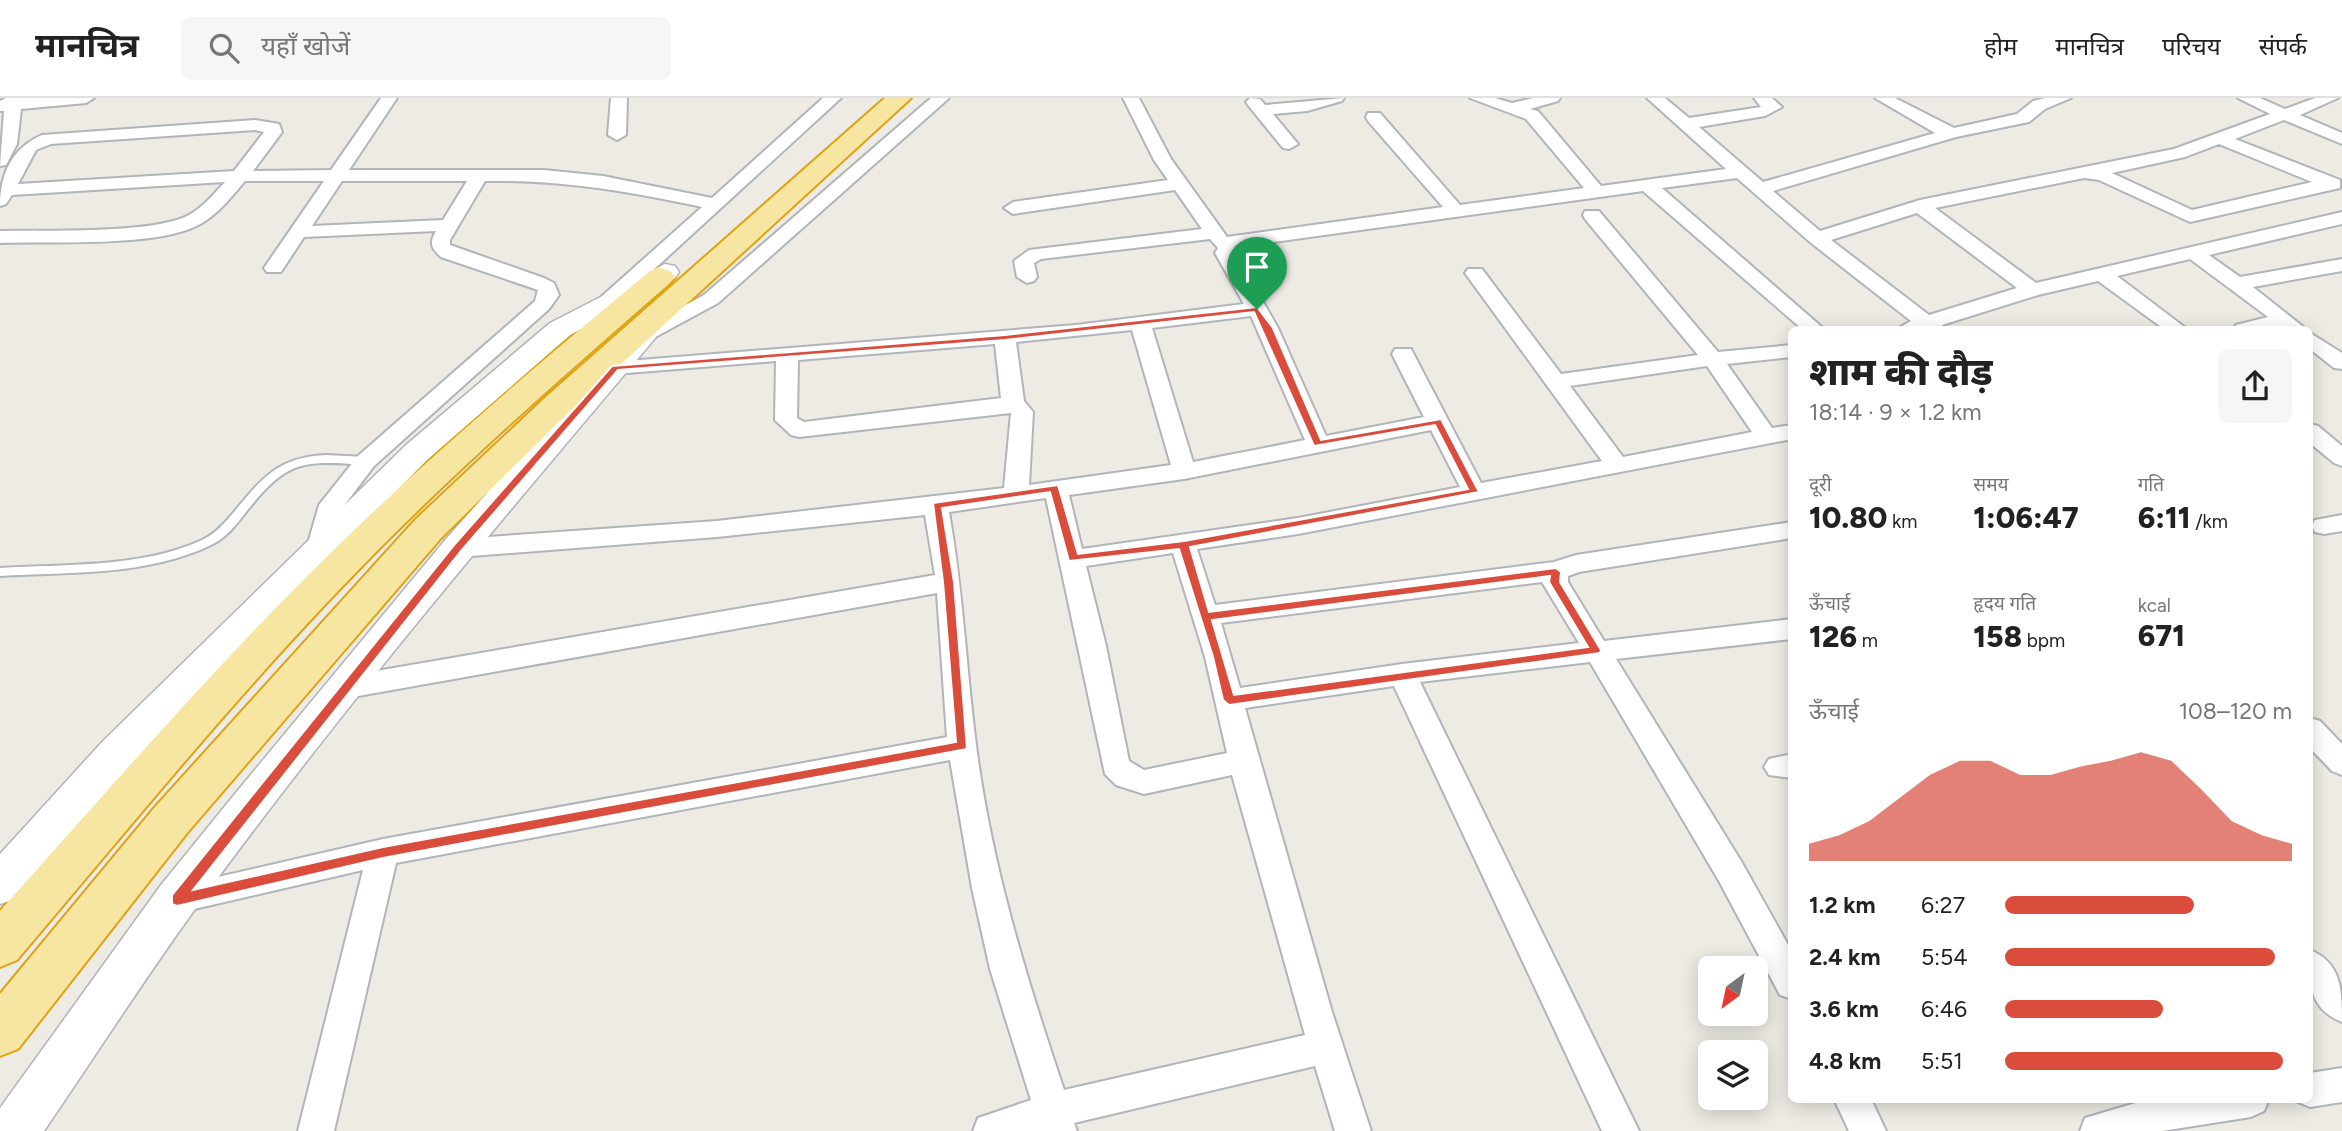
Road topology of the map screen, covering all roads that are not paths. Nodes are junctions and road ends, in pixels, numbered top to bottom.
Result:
1 (86, 98) edge
2 (389, 98) edge
3 (619, 98) edge
4 (833, 98) edge
5 (865, 98) edge
6 (899, 98) edge
7 (941, 98) edge
8 (1131, 98) edge
9 (1336, 98) edge
10 (1478, 98) edge
11 (1552, 98) edge
12 (1655, 98) edge
13 (1762, 98) edge
14 (1883, 98) edge
15 (2063, 98) edge
16 (2246, 98) edge
17 (2330, 98) edge
18 (15, 103) edge
19 (1256, 104) edge
20 (1514, 108) junction
21 (2283, 114) junction
22 (1374, 117) dead end
23 (1685, 124) junction
24 (1953, 133) junction
25 (617, 135) dead end
26 (2218, 138) junction
27 (2342, 139) edge
28 (1289, 144) dead end
29 (0, 161) edge
30 (1741, 172) junction
31 (2091, 172) junction
32 (334, 175) junction
33 (479, 175) junction
34 (239, 176) junction
35 (1180, 184) junction
36 (1646, 184) junction
37 (2336, 185) edge
38 (1760, 188) junction
39 (1597, 192) junction
40 (3, 195) edge
41 (715, 204) junction
42 (1920, 206) junction
43 (1013, 208) dead end
44 (1455, 210) junction
45 (1592, 215) dead end
46 (2342, 218) edge
47 (449, 225) junction
48 (297, 232) junction
49 (0, 237) edge
50 (1817, 238) junction
51 (1220, 240) junction
52 (2192, 251) junction
53 (2342, 265) edge
54 (274, 268) dead end
55 (1475, 273) dead end
56 (2100, 273) junction
57 (1027, 277) dead end
58 (2235, 284) junction
59 (667, 288) junction
60 (2032, 290) junction
61 (607, 302) junction
62 (1257, 309) junction
63 (1140, 324) junction
64 (2290, 324) edge
65 (1811, 326) edge
66 (1930, 326) edge
67 (1934, 326) edge
68 (2173, 326) edge
69 (2271, 326) edge
70 (1005, 337) junction
71 (639, 338) junction
72 (2313, 341) edge
73 (1788, 351) edge
74 (787, 354) junction
75 (1403, 354) dead end
76 (1713, 359) junction
77 (2342, 363) edge
78 (615, 368) junction
79 (1557, 381) junction
80 (1013, 404) junction
81 (1438, 421) junction
82 (1788, 433) edge
83 (2313, 434) edge
84 (1766, 436) junction
85 (1318, 444) junction
86 (2342, 458) edge
87 (366, 461) junction
88 (1617, 465) junction
89 (1184, 471) junction
90 (1055, 488) junction
91 (1474, 492) junction
92 (1016, 494) junction
93 (936, 506) junction
94 (1788, 531) edge
95 (1184, 545) junction
96 (318, 547) junction
97 (458, 548) junction
98 (1073, 559) junction
99 (0, 572) edge
100 (1556, 572) junction
101 (948, 582) junction
102 (1205, 617) junction
103 (1788, 629) edge
104 (1596, 650) junction
105 (1402, 674) junction
106 (347, 687) junction
107 (1229, 700) junction
108 (2313, 732) edge
109 (962, 746) junction
110 (1243, 761) junction
111 (2342, 763) edge
112 (383, 852) junction
113 (0, 885) edge
114 (177, 900) junction
115 (0, 945) edge
116 (2313, 969) edge
117 (1788, 977) edge
118 (2342, 1006) edge
119 (0, 1032) edge
120 (1326, 1047) junction
121 (2342, 1085) edge
122 (2313, 1090) edge
123 (1854, 1103) edge
124 (2231, 1103) edge
125 (2187, 1112) edge
126 (1056, 1121) edge
127 (14, 1131) edge
128 (316, 1131) edge
129 (991, 1131) edge
130 (1353, 1131) edge
131 (1621, 1131) edge
132 (1868, 1131) edge
133 (2098, 1131) edge

1 - 18 street
2 - 32 street
3 - 25 street
4 - 41 street
5 - 59 highway
6 - 59 highway
7 - 71 street
8 - 35 street
9 - 19 street
10 - 20 street
11 - 20 street
12 - 23 street
13 - 23 street
14 - 24 street
15 - 24 street
16 - 21 street
17 - 21 street
18 - 29 street
19 - 28 street
20 - 39 street
21 - 26 street
21 - 27 street
22 - 44 street
23 - 30 street
24 - 38 street
26 - 31 street
26 - 37 street
30 - 36 street
30 - 38 street
31 - 37 street
31 - 42 street
32 - 33 street
32 - 34 street
32 - 48 street
33 - 41 street
33 - 47 street
34 - 40 street
34 - 40 street
34 - 49 street
35 - 43 street
35 - 51 street
36 - 39 street
36 - 65 street
38 - 50 street
39 - 44 street
41 - 61 street
42 - 50 street
42 - 60 street
44 - 51 street
45 - 76 street
46 - 52 street
47 - 48 street
47 - 87 street
48 - 54 street
50 - 66 street
51 - 57 street
51 - 62 street
52 - 56 street
52 - 58 street
53 - 58 street
55 - 79 street
56 - 60 street
56 - 68 street
58 - 64 street
59 - 61 main road
59 - 71 main road
59 - 115 highway
59 - 119 highway
60 - 67 street
61 - 96 main road
62 - 63 street
62 - 85 street
63 - 70 street
63 - 89 street
64 - 69 street
70 - 74 street
70 - 80 street
71 - 78 main road
72 - 77 street
73 - 76 street
74 - 78 street
74 - 80 street
75 - 81 street
76 - 79 street
76 - 84 street
78 - 97 main road
79 - 88 street
80 - 92 street
81 - 85 street
81 - 91 street
82 - 84 street
83 - 86 street
84 - 88 street
85 - 89 street
87 - 96 street
87 - 99 lane
88 - 91 street
89 - 90 street
90 - 92 street
90 - 98 street
91 - 95 street
92 - 93 street
93 - 97 street
93 - 101 street
94 - 100 street
95 - 98 street
95 - 102 street
96 - 113 main road
97 - 106 main road
98 - 110 street
100 - 102 street
100 - 104 street
101 - 106 street
101 - 109 street
102 - 107 street
103 - 104 street
104 - 105 street
104 - 117 street
105 - 107 street
105 - 131 street
106 - 114 main road
107 - 110 street
108 - 111 street
109 - 112 street
109 - 126 street
110 - 120 street
112 - 114 street
112 - 128 street
114 - 127 main road
116 - 118 street
120 - 126 street
120 - 130 street
121 - 122 street
123 - 132 street
124 - 125 street
125 - 133 street
126 - 129 street

